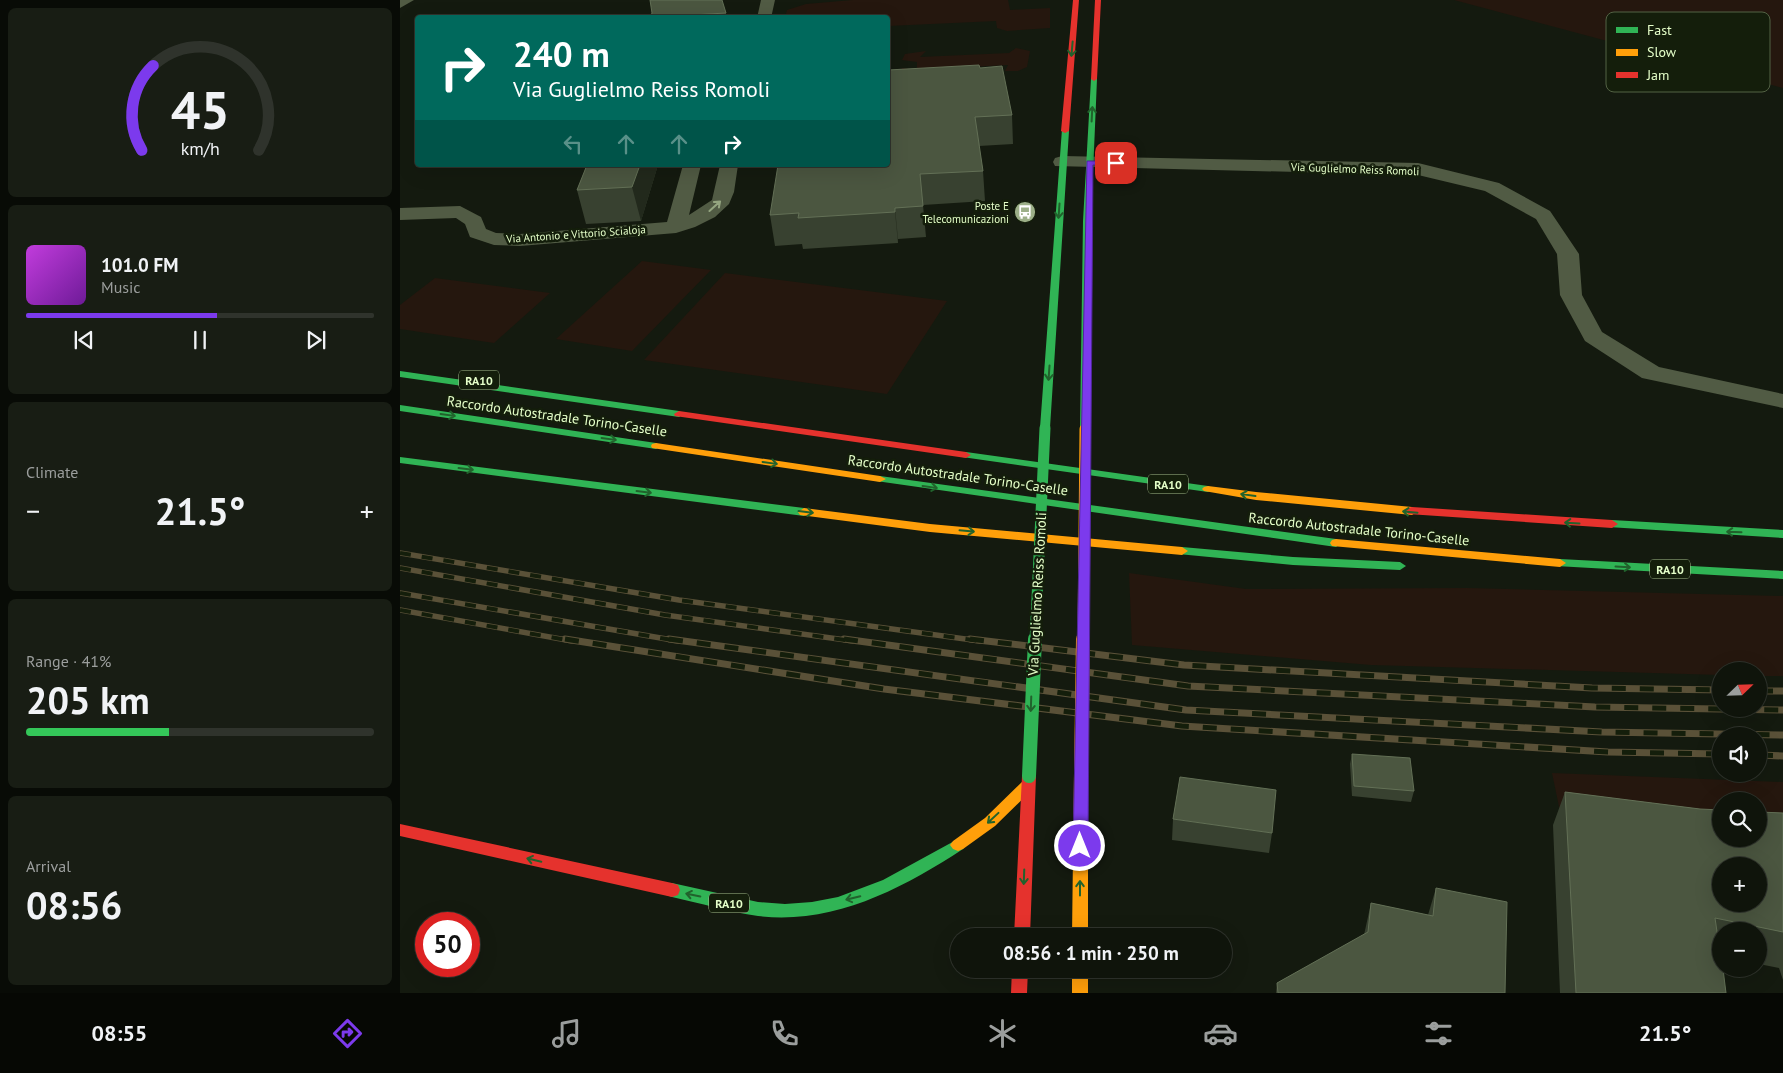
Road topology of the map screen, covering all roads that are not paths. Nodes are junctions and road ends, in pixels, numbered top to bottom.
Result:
1 (406, 0) edge
2 (784, 0) edge
3 (1076, 0) edge
4 (1098, 0) edge
5 (768, 1) edge
6 (400, 4) edge
7 (765, 15) edge
8 (1062, 162) junction
9 (1090, 163) junction
10 (691, 167) edge
11 (729, 167) edge
12 (400, 214) edge
13 (676, 227) junction
14 (400, 364) edge
15 (400, 374) edge
16 (558, 396) junction
17 (1783, 402) edge
18 (400, 408) edge
19 (400, 460) edge
20 (1783, 534) edge
21 (1557, 564) junction
22 (1408, 567) dead end
23 (1465, 567) dead end
24 (1783, 575) edge
25 (1029, 780) junction
26 (400, 830) edge
27 (1022, 928) edge
28 (1080, 928) edge
29 (1020, 978) edge
30 (1080, 978) edge
31 (1019, 993) edge
32 (1080, 993) edge

1 - 6 street
2 - 5 street
3 -> 8 main road, Via Guglielmo Reiss Romoli
9 -> 4 main road
5 - 7 street
8 - 9 street, Via Guglielmo Reiss Romoli
8 -> 25 main road, Via Guglielmo Reiss Romoli, bridge
9 - 17 street, Via Guglielmo Reiss Romoli
28 -> 9 main road, bridge
10 - 13 street
13 -> 11 street, Via Antonio e Vittorio Scialoja
12 - 13 street, Via Antonio e Vittorio Scialoja
14 - 16 main road, RA10
15 - 16 main road, Raccordo Autostradale Torino-Caselle / RA10
20 -> 16 main road, Raccordo Autostradale Torino-Caselle / RA10
18 -> 21 main road, Raccordo Autostradale Torino-Caselle / RA10
19 -> 22 main road
21 - 23 main road, RA10
21 -> 24 main road, Raccordo Autostradale Torino-Caselle / RA10
25 -> 26 main road, RA10
25 -> 27 main road, Via Guglielmo Reiss Romoli
29 - 31 main road
30 - 32 main road

